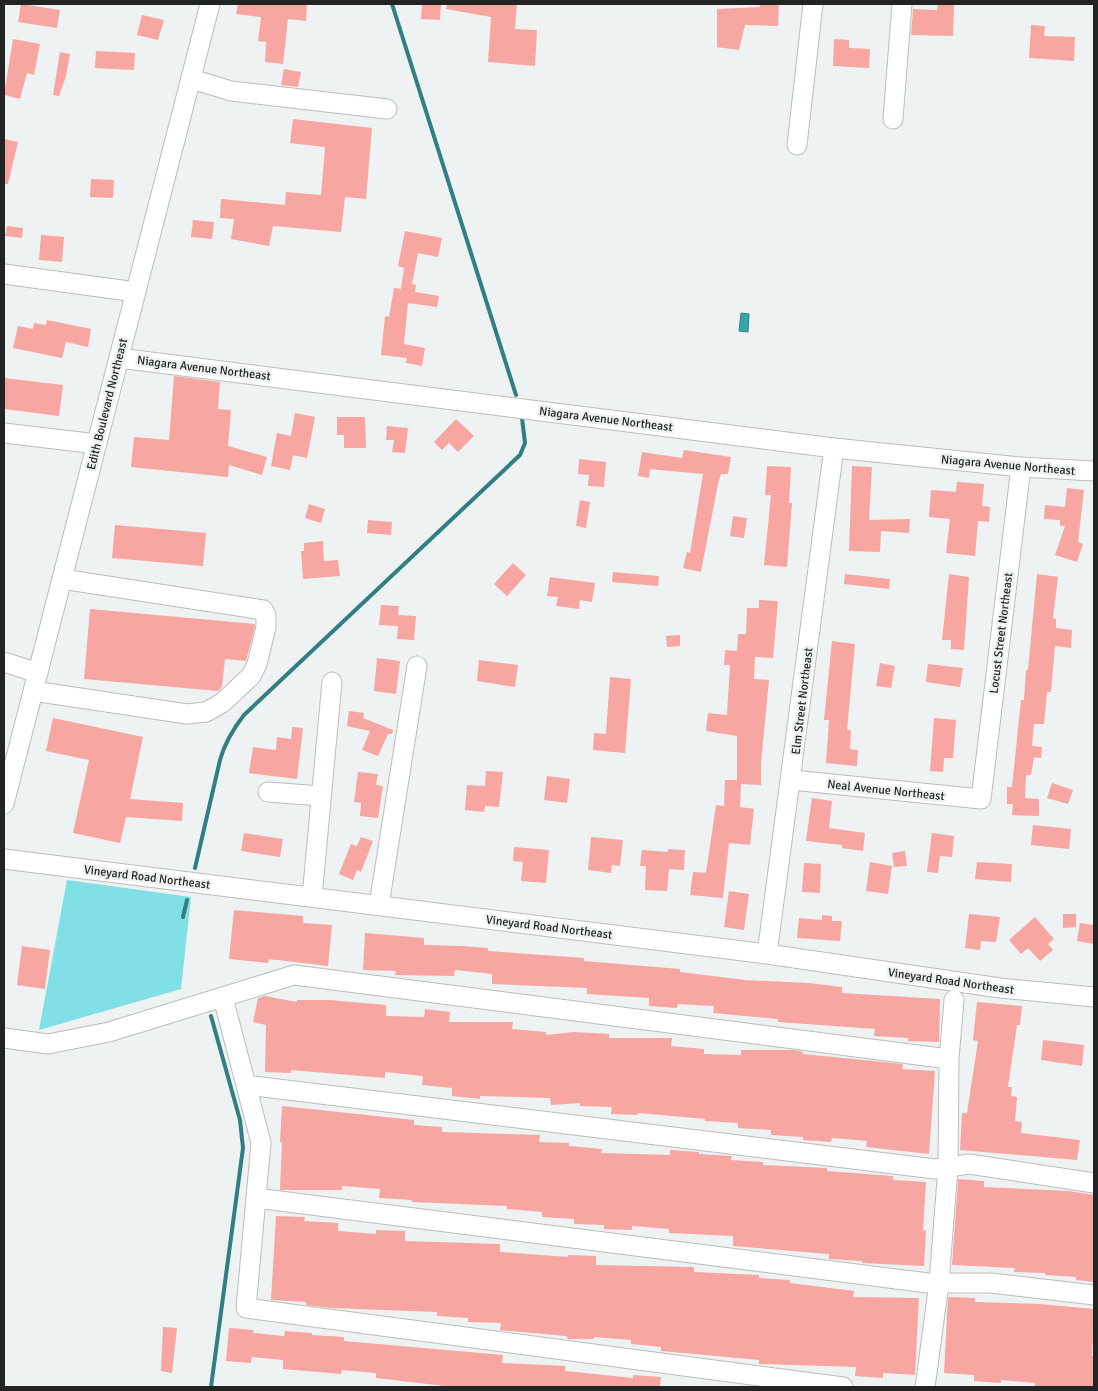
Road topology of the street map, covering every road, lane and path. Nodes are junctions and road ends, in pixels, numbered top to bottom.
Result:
1 (210, 4) edge
2 (813, 4) edge
3 (902, 4) edge
4 (192, 79) junction
5 (388, 109) dead end
6 (893, 119) dead end
7 (797, 145) dead end
8 (4, 274) edge
9 (136, 292) junction
10 (118, 358) junction
11 (4, 433) edge
12 (97, 444) junction
13 (834, 448) junction
14 (1021, 467) junction
15 (1094, 471) edge
16 (62, 579) junction
17 (4, 662) edge
18 (417, 666) dead end
19 (38, 673) junction
20 (332, 682) dead end
21 (33, 691) junction
22 (792, 780) junction
23 (268, 792) dead end
24 (322, 796) junction
25 (981, 800) joint
26 (4, 804) edge
27 (4, 859) edge
28 (312, 897) junction
29 (379, 905) junction
30 (767, 954) junction
31 (1094, 997) edge
32 (223, 998) junction
33 (954, 1000) dead end
34 (4, 1038) edge
35 (948, 1059) junction
36 (246, 1085) junction
37 (948, 1167) junction
38 (1094, 1183) edge
39 (256, 1198) junction
40 (939, 1283) junction
41 (1094, 1295) edge
42 (842, 1387) edge
43 (925, 1387) edge

1 - 4 street, Edith Boulevard Northeast
2 - 7 street
3 - 6 street
4 - 5 street
4 - 9 street, Edith Boulevard Northeast
8 - 9 street
9 - 10 street, Edith Boulevard Northeast
10 - 12 street, Edith Boulevard Northeast
10 - 13 street, Niagara Avenue Northeast
11 - 12 street
12 - 16 street, Edith Boulevard Northeast
13 - 14 street, Niagara Avenue Northeast
13 - 22 street, Elm Street Northeast
14 - 15 street, Niagara Avenue Northeast
14 - 25 street, Locust Street Northeast
16 - 19 street, Edith Boulevard Northeast
16 - 21 street
17 - 19 street
18 - 29 street
19 - 21 street, Edith Boulevard Northeast
20 - 24 street
21 - 26 street, Edith Boulevard Northeast
22 - 25 street, Neal Avenue Northeast
22 - 30 street, Elm Street Northeast
23 - 24 street
24 - 28 street
27 - 28 street, Vineyard Road Northeast
28 - 29 street, Vineyard Road Northeast
29 - 30 street, Vineyard Road Northeast
30 - 31 street, Vineyard Road Northeast
32 - 34 street
32 - 35 street
32 - 36 street
33 - 35 street
35 - 37 street
36 - 37 street
36 - 39 street
37 - 38 street
37 - 40 street
39 - 40 street
39 - 42 street
40 - 41 street
40 - 43 street

